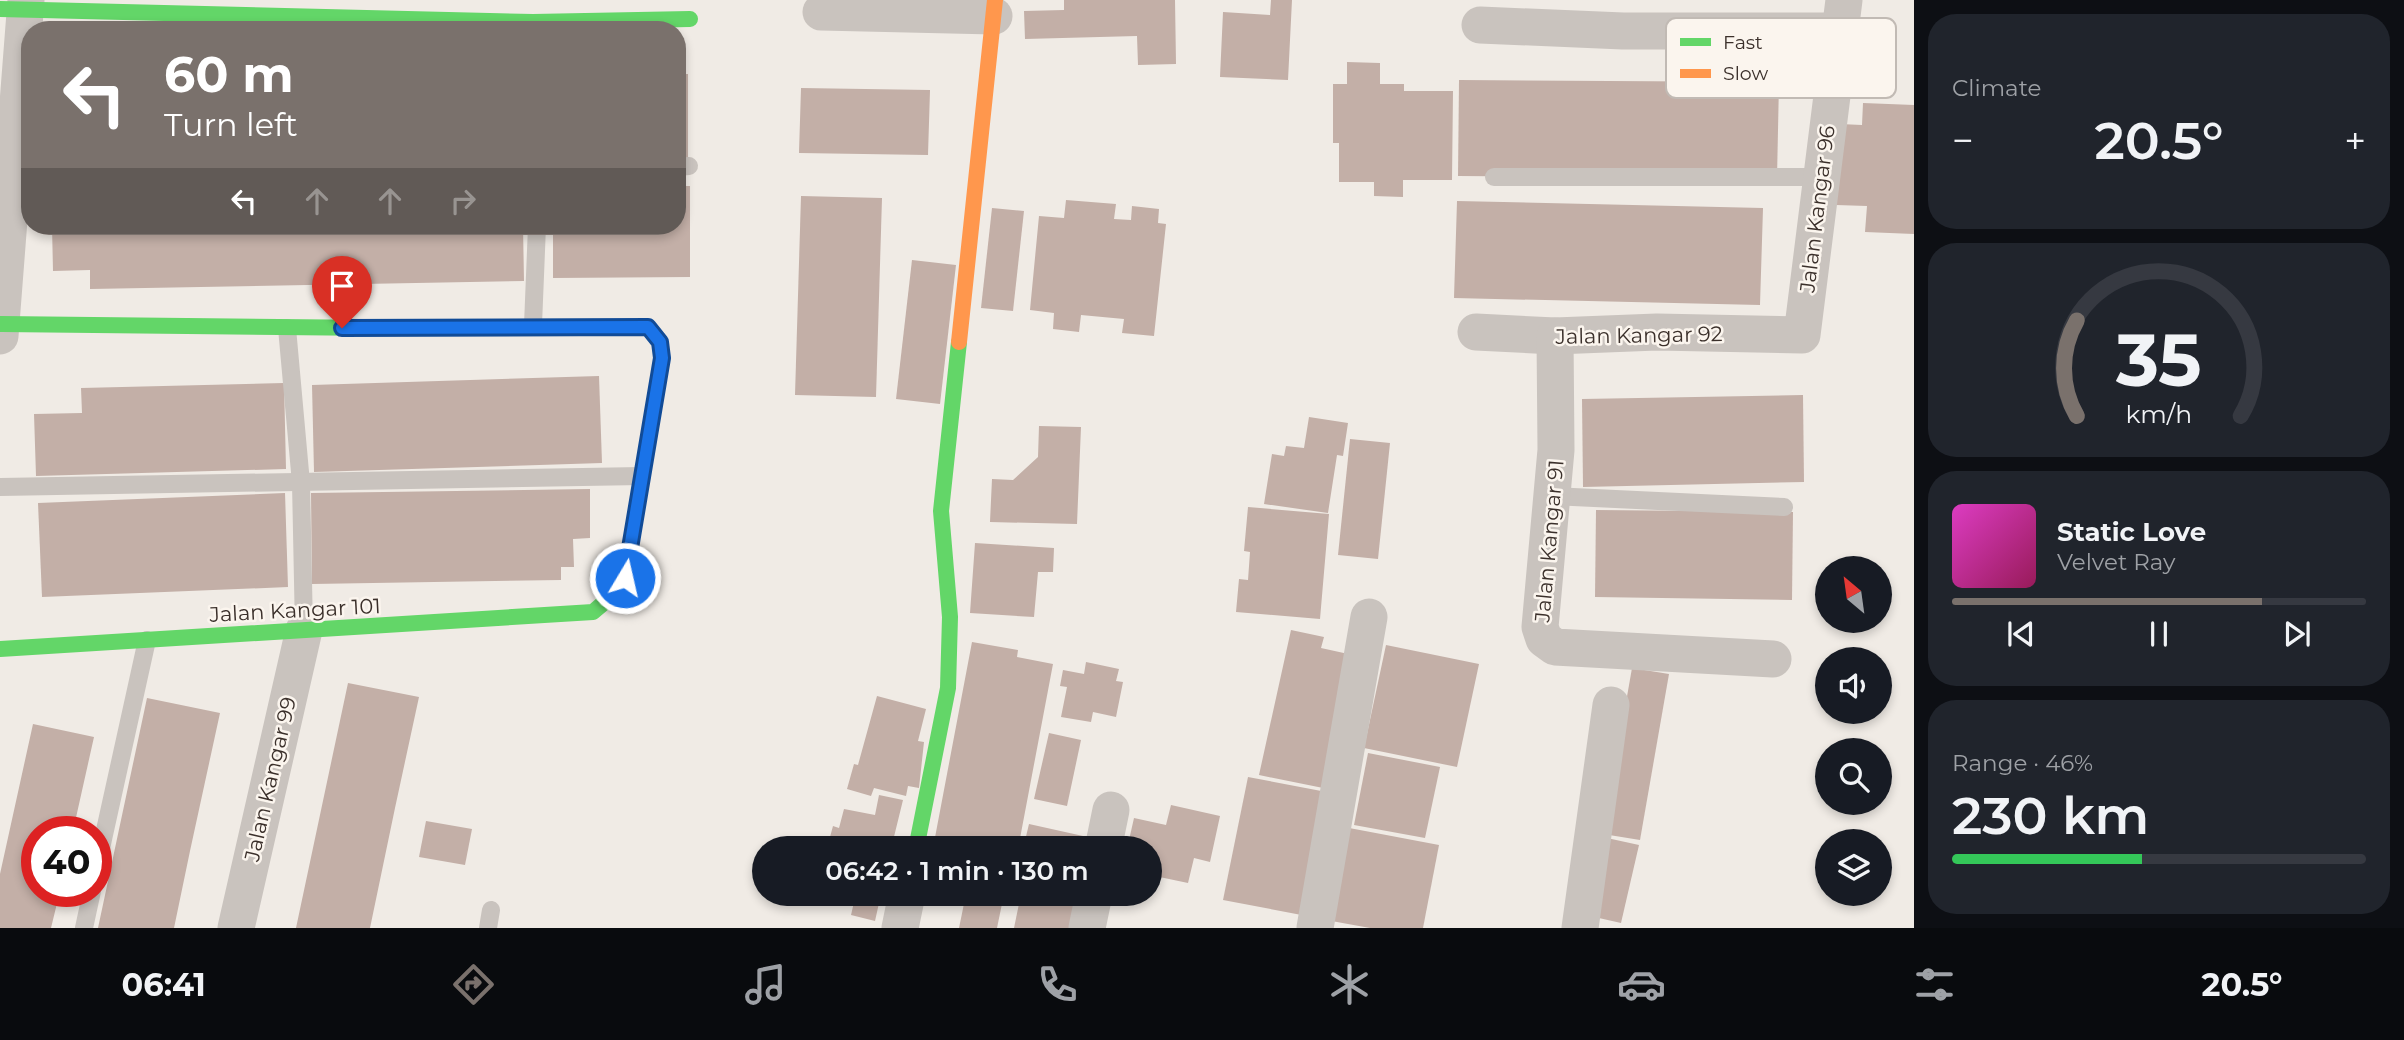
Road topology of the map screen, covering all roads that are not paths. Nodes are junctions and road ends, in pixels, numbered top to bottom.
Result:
1 (548, 0) edge
2 (17, 6) edge
3 (995, 8) edge
4 (821, 12) dead end
5 (1842, 15) edge
6 (1803, 18) edge
7 (690, 19) dead end
8 (452, 21) edge
9 (540, 21) edge
10 (630, 21) edge
11 (1480, 24) dead end
12 (1666, 29) edge
13 (1831, 98) edge
14 (21, 177) edge
15 (1494, 177) dead end
16 (1821, 177) junction
17 (5, 213) edge
18 (537, 235) edge
19 (1, 324) edge
20 (533, 325) junction
21 (287, 328) junction
22 (1476, 332) dead end
23 (1802, 335) joint
24 (0, 336) edge
25 (1555, 336) junction
26 (642, 476) junction
27 (301, 483) junction
28 (0, 487) edge
29 (1552, 496) junction
30 (1784, 506) dead end
31 (1369, 617) dead end
32 (304, 631) junction
33 (147, 640) junction
34 (0, 649) edge
35 (1773, 659) dead end
36 (1611, 705) dead end
37 (1111, 810) dead end
38 (108, 816) edge
39 (919, 836) edge
40 (1106, 836) edge
41 (904, 906) edge
42 (1092, 906) edge
43 (89, 907) edge
44 (84, 928) edge
45 (236, 928) edge
46 (900, 928) edge
47 (1087, 928) edge
48 (1315, 928) edge
49 (1580, 928) edge

1 - 9 lane
2 - 8 street
2 - 14 street
3 - 4 street
3 - 39 street
5 - 6 street
7 - 10 street
11 - 12 street
13 - 16 street, Jalan Kangar 96
14 - 17 street
15 - 16 lane
16 - 23 street, Jalan Kangar 96
17 - 19 street
18 - 20 lane
19 - 21 street
19 - 24 street
20 - 21 street
20 - 26 street
21 - 27 lane
22 - 25 street, Jalan Kangar 92
23 - 25 street, Jalan Kangar 92
25 - 29 street, Jalan Kangar 91
26 - 27 lane
26 - 32 street, Jalan Kangar 101
27 - 28 lane
27 - 32 lane
29 - 30 lane
29 - 35 street, Jalan Kangar 91
31 - 48 street
32 - 33 street, Jalan Kangar 101
32 - 45 street, Jalan Kangar 99
33 - 34 street, Jalan Kangar 101
33 - 38 lane
36 - 49 street
37 - 40 street
41 - 46 street
42 - 47 street
43 - 44 lane

